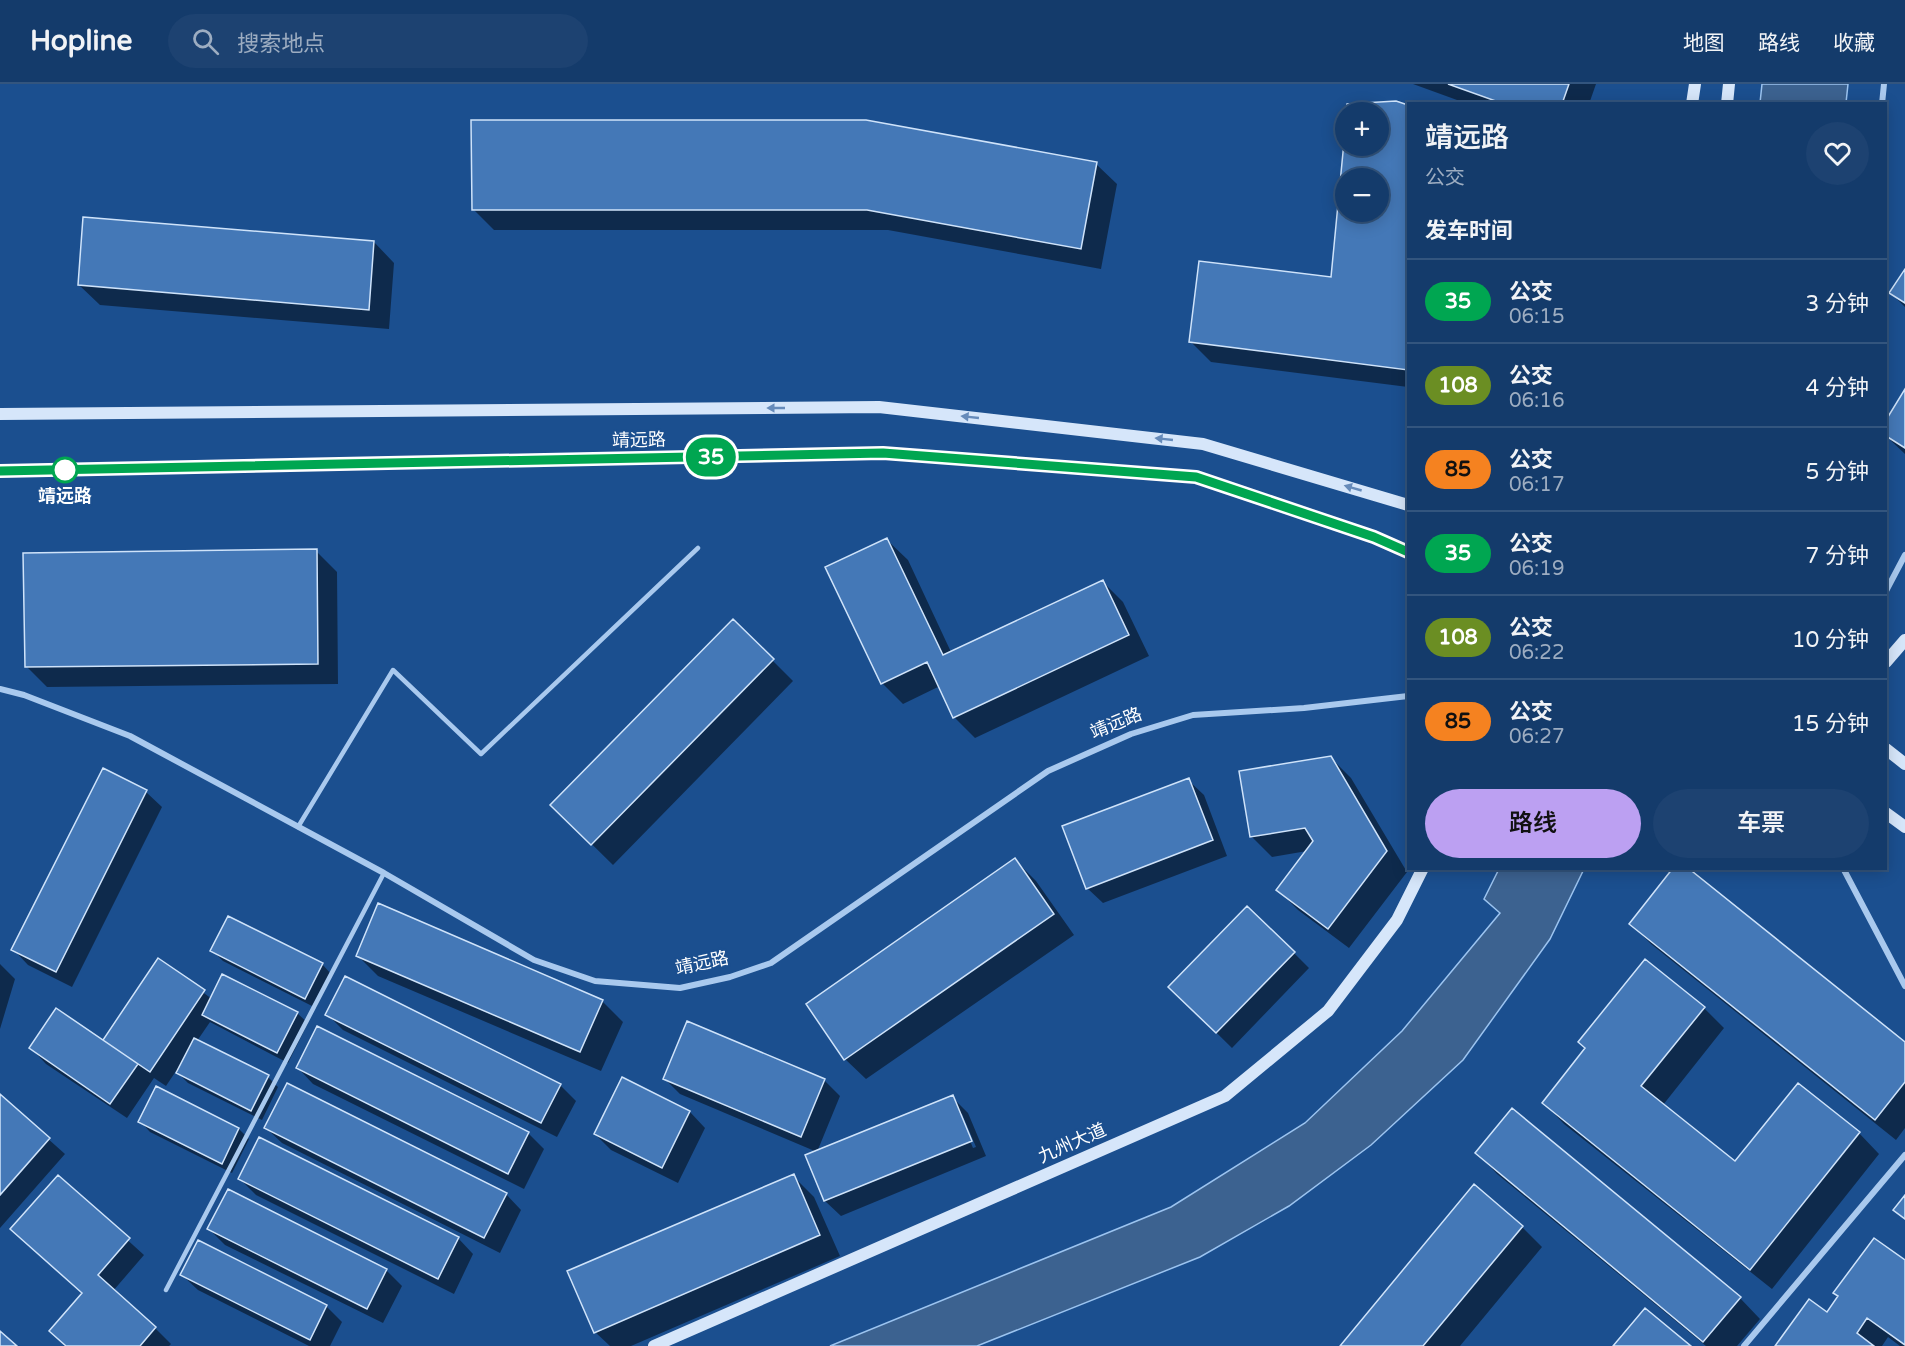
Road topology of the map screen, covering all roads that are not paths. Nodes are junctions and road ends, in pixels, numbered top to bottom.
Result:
1 (1695, 84) edge
2 (1730, 84) edge
3 (1884, 84) edge
4 (1692, 102) edge
5 (1727, 102) edge
6 (1882, 102) edge
7 (0, 414) edge
8 (0, 471) edge
9 (1407, 505) edge
10 (698, 548) dead end
11 (1407, 552) edge
12 (1905, 555) edge
13 (1887, 589) edge
14 (1905, 640) edge
15 (1887, 661) edge
16 (0, 689) edge
17 (1407, 696) edge
18 (1887, 750) edge
19 (1905, 764) edge
20 (1887, 814) edge
21 (298, 827) junction
22 (1905, 827) edge
23 (1422, 870) edge
24 (1844, 870) edge
25 (384, 873) junction
26 (1905, 986) edge
27 (1905, 1155) edge
28 (166, 1290) dead end
29 (654, 1346) edge
30 (1744, 1346) edge

1 - 4 main road
2 - 5 main road
3 - 6 street
9 -> 7 main road, 靖远路
8 - 11 main road, 靖远路
10 - 21 lane
12 - 13 street
14 - 15 main road
16 - 21 street, 靖远路
17 - 25 street, 靖远路
18 - 19 main road
20 - 22 main road
21 - 25 street, 靖远路
23 - 29 main road, 九州大道
24 - 26 street
25 - 28 lane
27 - 30 street

